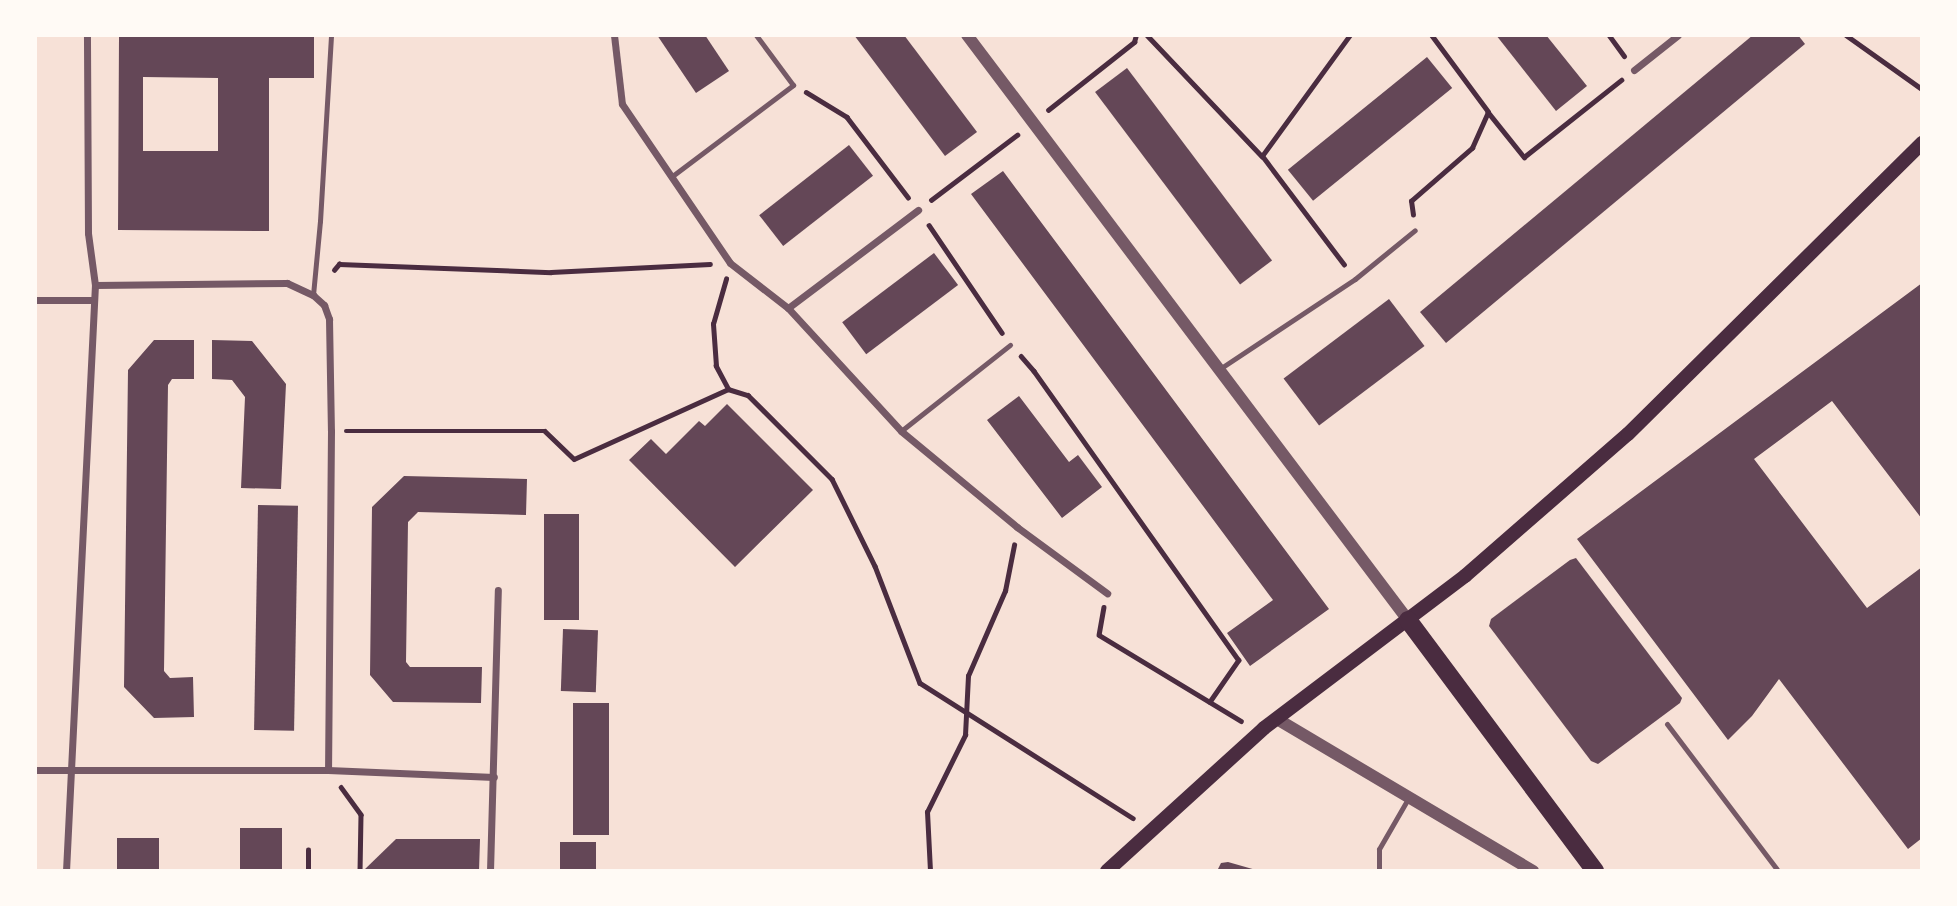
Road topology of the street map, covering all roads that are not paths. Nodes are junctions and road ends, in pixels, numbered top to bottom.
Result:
1 (87, 35) edge
2 (331, 35) edge
3 (614, 35) edge
4 (756, 35) edge
5 (967, 35) edge
6 (1678, 35) edge
7 (1634, 70) road end
8 (1922, 143) edge
9 (671, 177) junction
10 (918, 210) road end
11 (1415, 230) road end
12 (94, 285) junction
13 (313, 295) junction
14 (35, 300) edge
15 (94, 300) junction
16 (788, 308) junction
17 (1010, 345) road end
18 (1218, 370) junction
19 (901, 431) junction
20 (498, 590) dead end
21 (1107, 593) road end
22 (1408, 620) junction
23 (1277, 719) junction
24 (1667, 724) dead end
25 (35, 770) edge
26 (69, 770) junction
27 (328, 770) junction
28 (494, 777) junction
29 (1409, 797) junction
30 (66, 871) edge
31 (490, 871) edge
32 (1107, 871) edge
33 (1379, 871) edge
34 (1534, 871) edge
35 (1595, 871) edge
36 (1778, 871) edge

1 - 12 street
2 - 13 lane
3 - 9 street
4 - 9 lane
5 - 18 street
6 - 7 street
8 - 22 main road
9 - 16 street
10 - 16 street
11 - 18 lane
12 - 13 street
12 - 15 street
13 - 27 street
14 - 15 street
15 - 26 street
16 - 19 street
17 - 19 lane
18 - 22 street
19 - 21 street
20 - 28 street
22 - 23 main road
22 - 35 main road
23 - 29 street
23 - 32 main road
24 - 36 lane
25 - 26 street
26 - 27 street
26 - 30 street
27 - 28 street
28 - 31 street
29 - 33 lane
29 - 34 street

